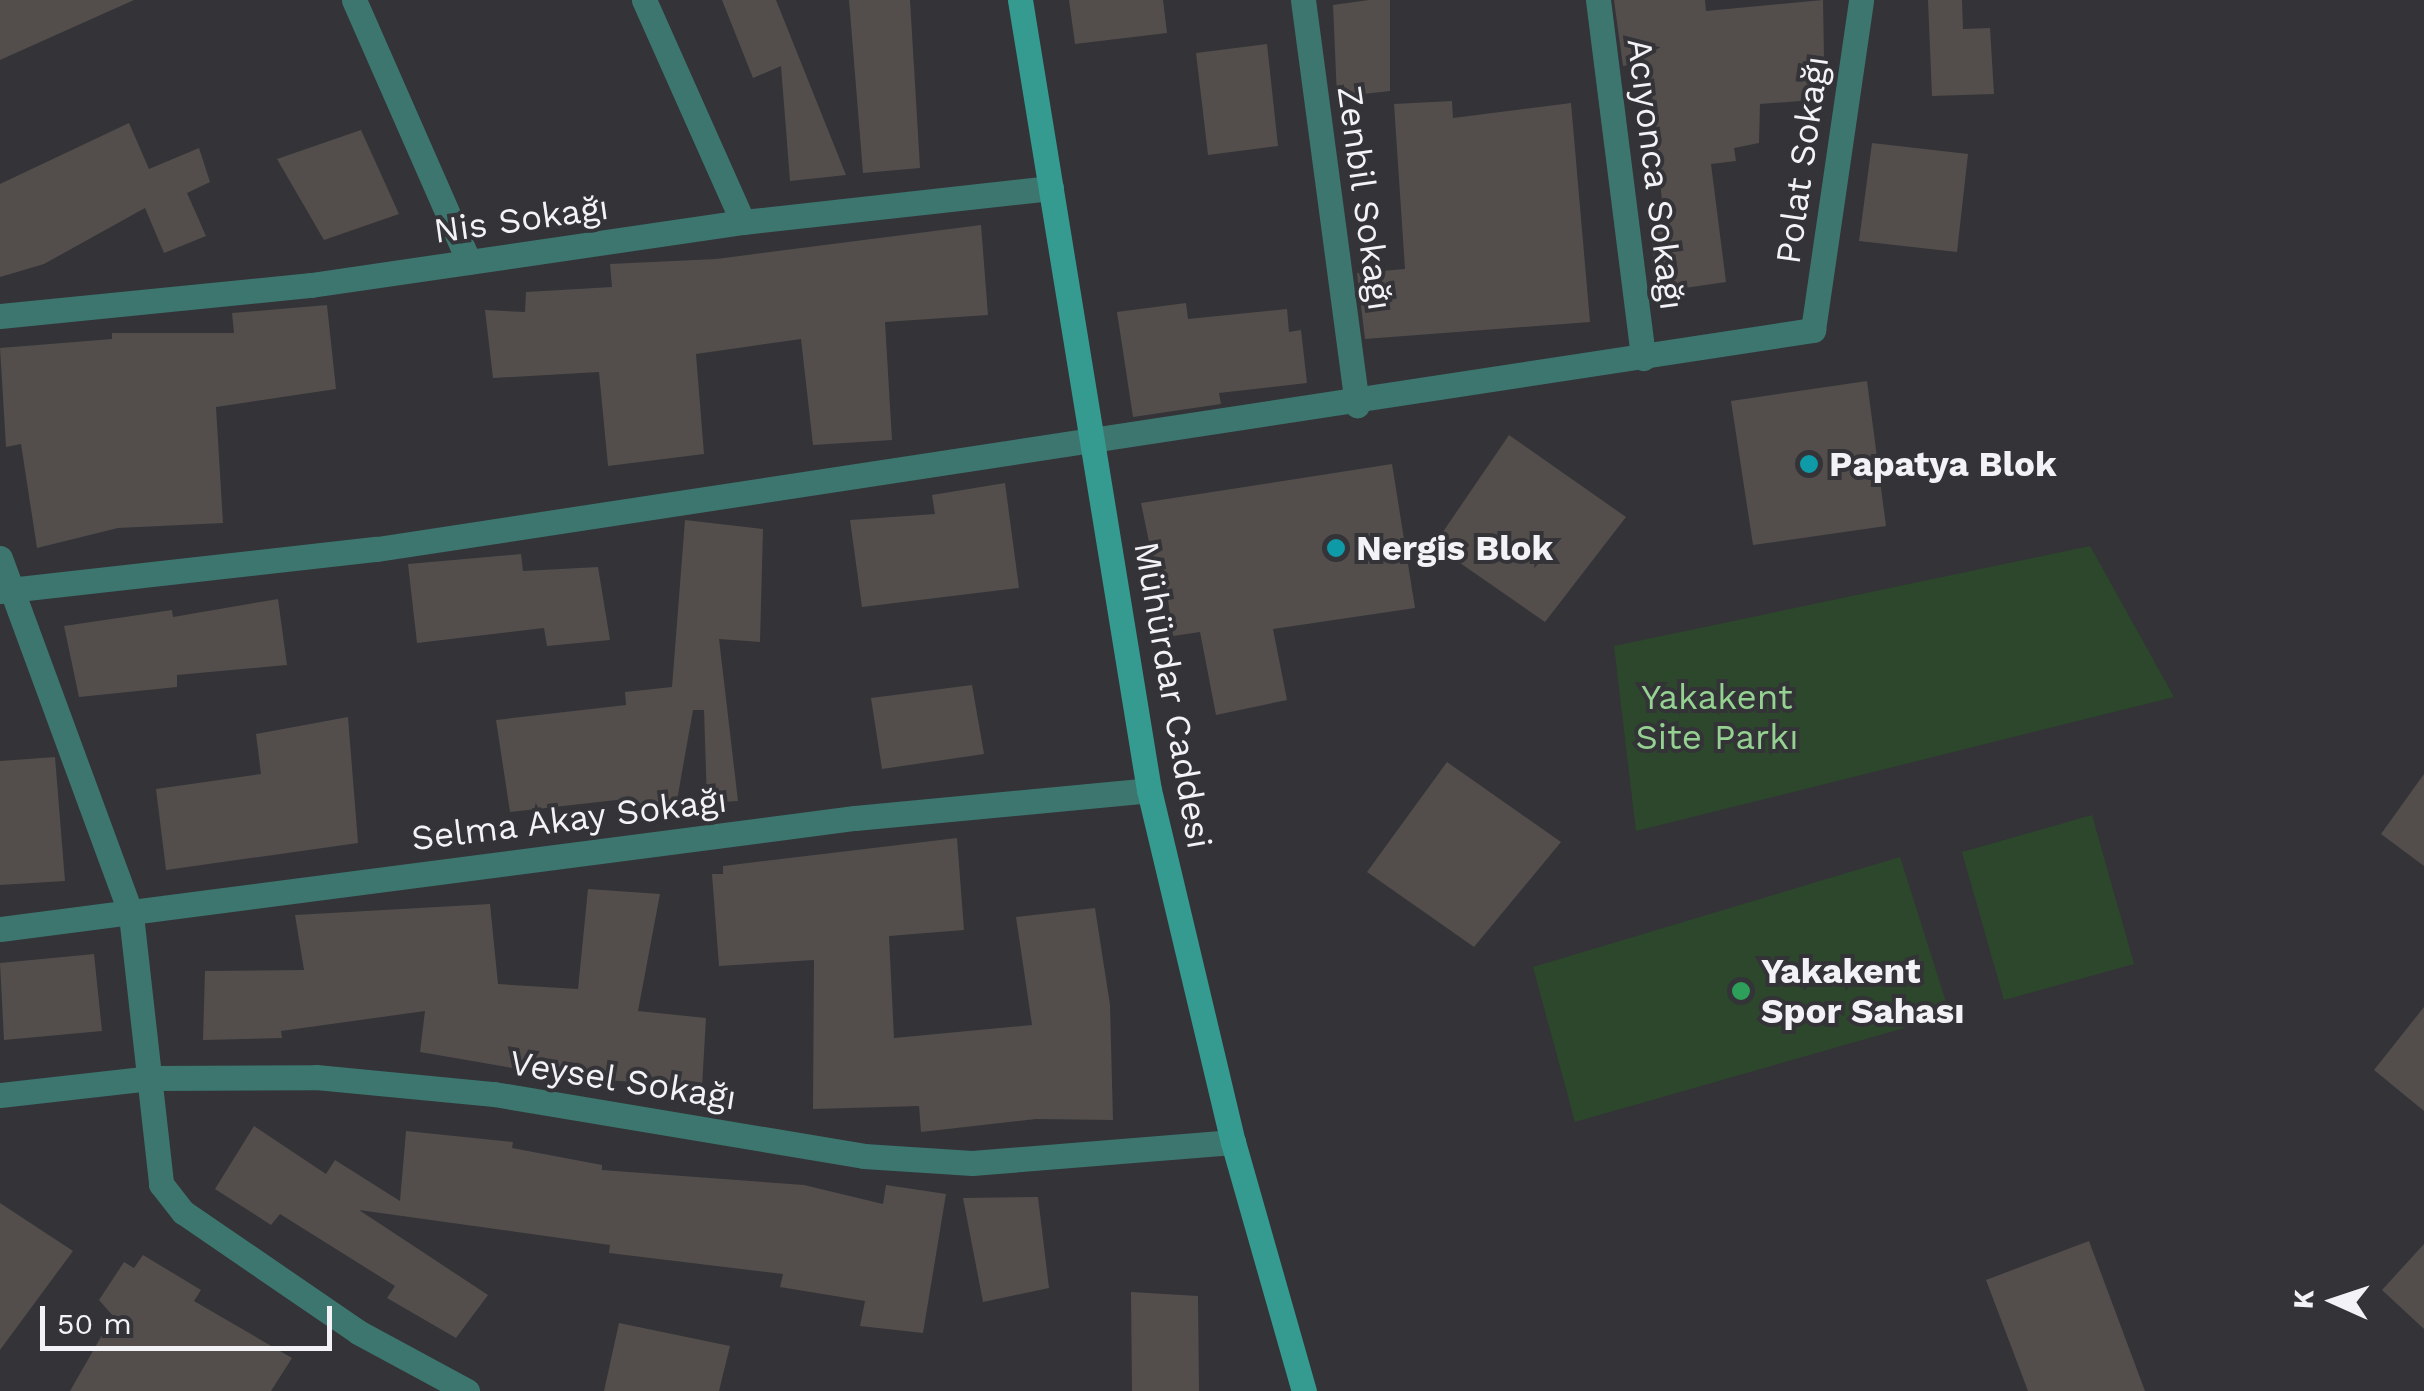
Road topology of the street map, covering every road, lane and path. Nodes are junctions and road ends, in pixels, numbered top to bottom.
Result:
1 (354, 0) edge
2 (644, 0) edge
3 (1020, 0) edge
4 (1303, 0) edge
5 (1598, 0) edge
6 (1860, 0) edge
7 (1051, 188) junction
8 (743, 222) junction
9 (470, 262) junction
10 (0, 316) edge
11 (1644, 358) junction
12 (1357, 405) junction
13 (1095, 444) junction
14 (0, 558) edge
15 (5, 591) edge
16 (1148, 790) junction
17 (132, 915) junction
18 (0, 928) edge
19 (152, 1078) junction
20 (0, 1095) edge
21 (1233, 1142) junction
22 (467, 1391) edge
23 (1304, 1391) edge

1 - 9 street
2 - 8 street
3 - 7 street, Mühürdar Caddesi
4 - 12 street, Zenbil Sokağı
5 - 11 street, Acıyonca Sokağı
6 - 11 street, Polat Sokağı
7 - 8 street, Nis Sokağı
7 - 13 street, Mühürdar Caddesi
8 - 9 street, Nis Sokağı
9 - 10 street, Nis Sokağı
11 - 12 street
12 - 13 street
13 - 15 street
13 - 16 street, Mühürdar Caddesi
14 - 15 street
15 - 17 street
16 - 17 street, Selma Akay Sokağı
16 - 21 street, Mühürdar Caddesi
17 - 18 street, Selma Akay Sokağı
17 - 19 street
19 - 20 street, Veysel Sokağı
19 - 21 street, Veysel Sokağı
19 - 22 street
21 - 23 street, Mühürdar Caddesi

